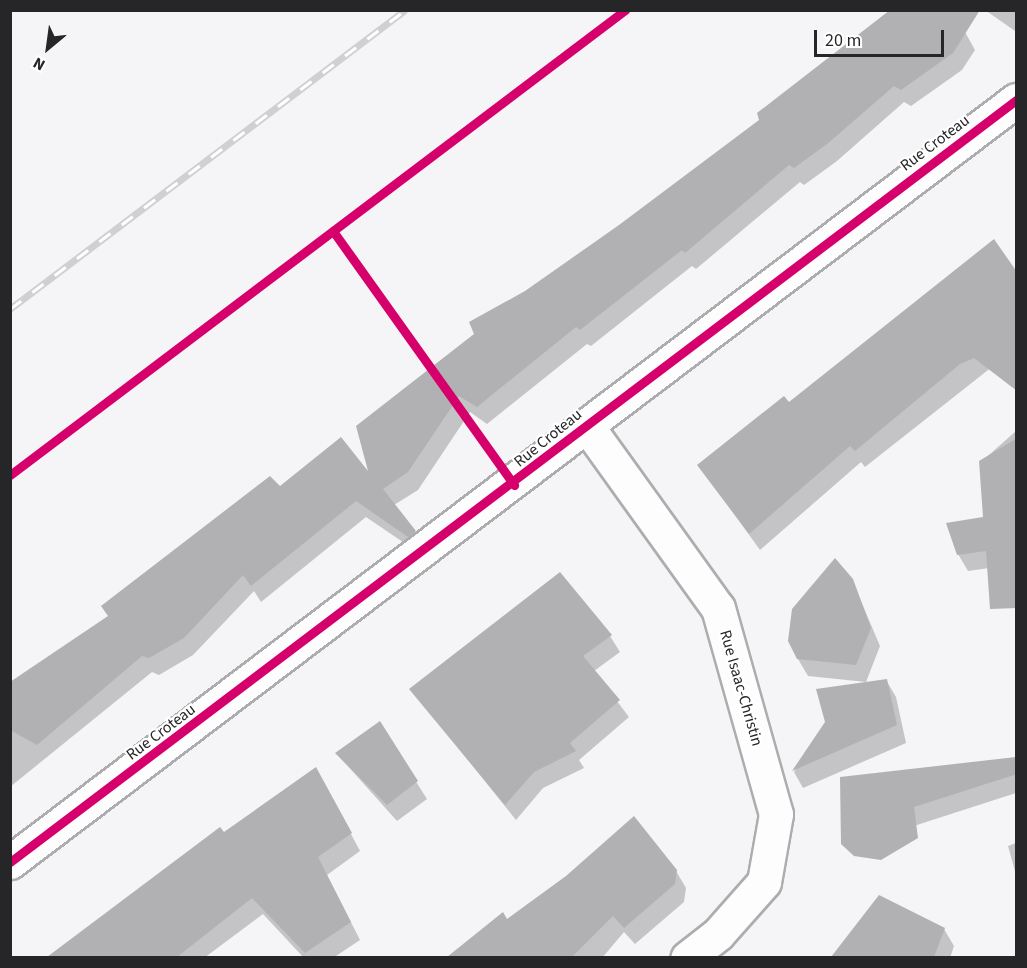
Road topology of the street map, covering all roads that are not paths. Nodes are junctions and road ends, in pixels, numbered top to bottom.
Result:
1 (1017, 100) edge
2 (587, 426) junction
3 (10, 862) edge
4 (687, 957) edge

1 - 2 street, Rue Croteau
2 - 3 street, Rue Croteau
2 - 4 street, Rue Isaac-Christin

